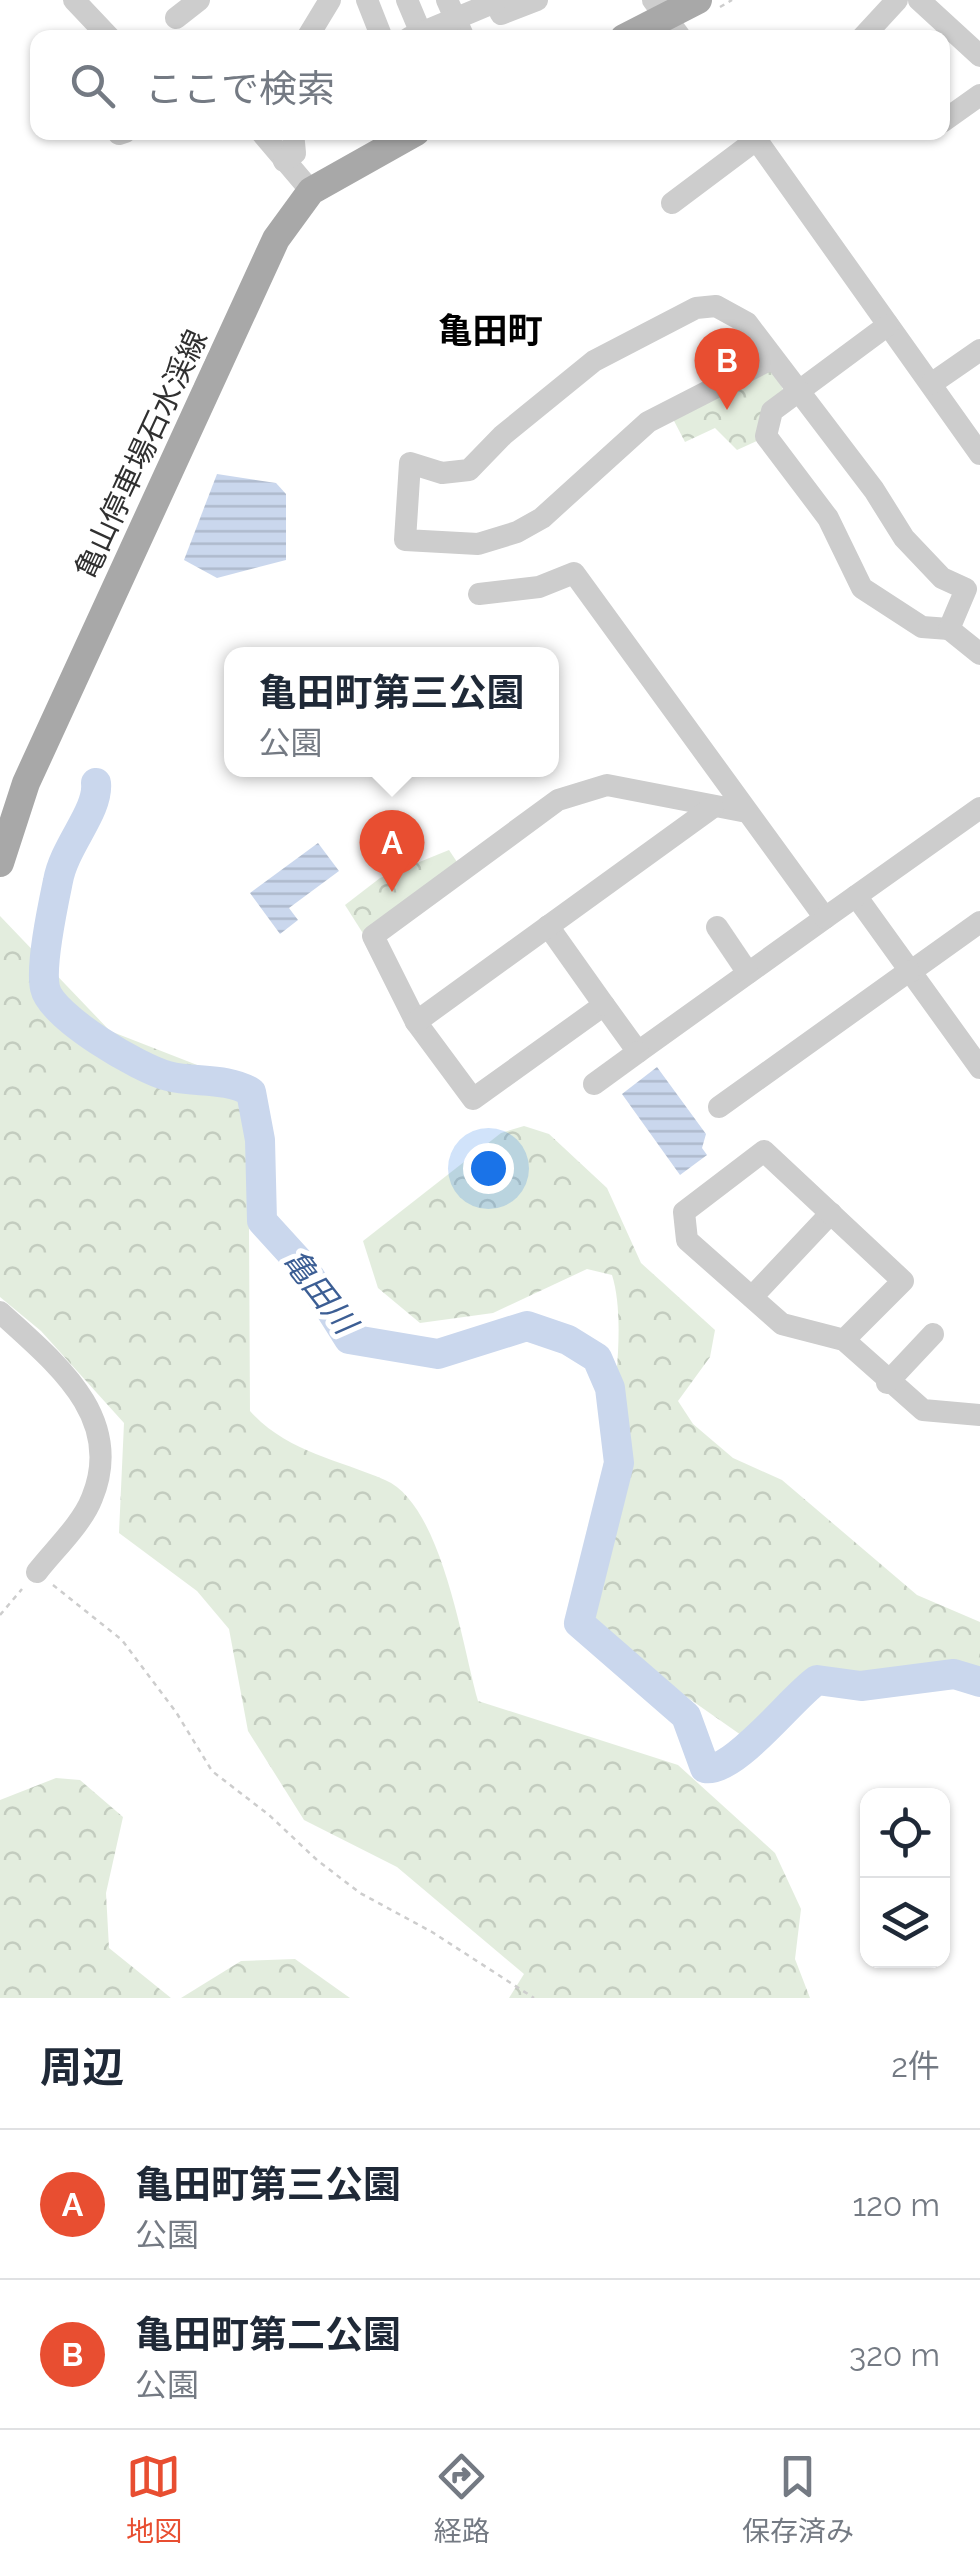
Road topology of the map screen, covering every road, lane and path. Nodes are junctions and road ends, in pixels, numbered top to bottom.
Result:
1 (74, 0) edge
2 (199, 0) edge
3 (330, 0) edge
4 (367, 0) edge
5 (408, 0) edge
6 (537, 0) edge
7 (698, 0) edge
8 (897, 0) edge
9 (919, 0) edge
10 (497, 6) edge
11 (176, 18) dead end
12 (455, 19) edge
13 (667, 19) edge
14 (102, 30) edge
15 (311, 30) edge
16 (379, 30) edge
17 (416, 30) edge
18 (431, 30) edge
19 (508, 30) edge
20 (642, 30) edge
21 (869, 30) edge
22 (979, 54) edge
23 (980, 95) edge
24 (950, 116) edge
25 (267, 140) edge
26 (294, 140) edge
27 (402, 140) edge
28 (748, 140) edge
29 (756, 140) edge
30 (284, 162) junction
31 (312, 190) junction
32 (672, 203) dead end
33 (888, 325) junction
34 (980, 350) edge
35 (773, 358) junction
36 (931, 384) junction
37 (798, 390) junction
38 (980, 454) edge
39 (479, 594) dead end
40 (949, 629) junction
41 (980, 654) edge
42 (713, 807) junction
43 (980, 808) edge
44 (747, 812) junction
45 (0, 863) edge
46 (856, 896) junction
47 (824, 918) junction
48 (980, 922) edge
49 (548, 926) junction
50 (716, 928) dead end
51 (909, 972) junction
52 (748, 973) junction
53 (604, 1005) junction
54 (416, 1022) junction
55 (638, 1052) junction
56 (980, 1068) edge
57 (594, 1084) dead end
58 (719, 1106) dead end
59 (831, 1213) junction
60 (752, 1297) junction
61 (0, 1312) edge
62 (932, 1334) dead end
63 (844, 1340) junction
64 (887, 1383) junction
65 (980, 1415) edge
66 (37, 1572) junction
67 (0, 1615) edge
68 (534, 1998) edge

1 - 14 street
2 - 11 street
3 - 15 street
4 - 16 street
5 - 17 street
6 - 10 street
7 - 13 main road
8 - 21 street
9 - 22 street
10 - 12 street
10 - 19 street
12 - 18 street
13 - 20 main road
23 - 24 street
25 - 30 street
26 - 30 street
27 - 31 main road, 亀山停車場石水渓線
28 - 32 street
29 - 33 street
30 - 31 street
31 - 45 main road, 亀山停車場石水渓線
33 - 36 street
33 - 37 street
34 - 36 street
35 - 35 street
35 - 37 street
36 - 38 street
37 - 40 street
37 - 40 street
39 - 44 street
40 - 41 street
42 - 44 street
42 - 49 street
42 - 54 street
43 - 46 street
44 - 47 street
46 - 47 street
46 - 51 street
47 - 52 street
48 - 51 street
49 - 53 street
49 - 54 street
50 - 52 street
51 - 56 street
51 - 58 street
52 - 55 street
53 - 54 street
53 - 55 street
55 - 57 street
59 - 60 street
59 - 60 street
59 - 63 street
60 - 63 street
61 - 66 street
62 - 64 street
63 - 64 street
64 - 65 street
66 - 67 path
66 - 68 path

